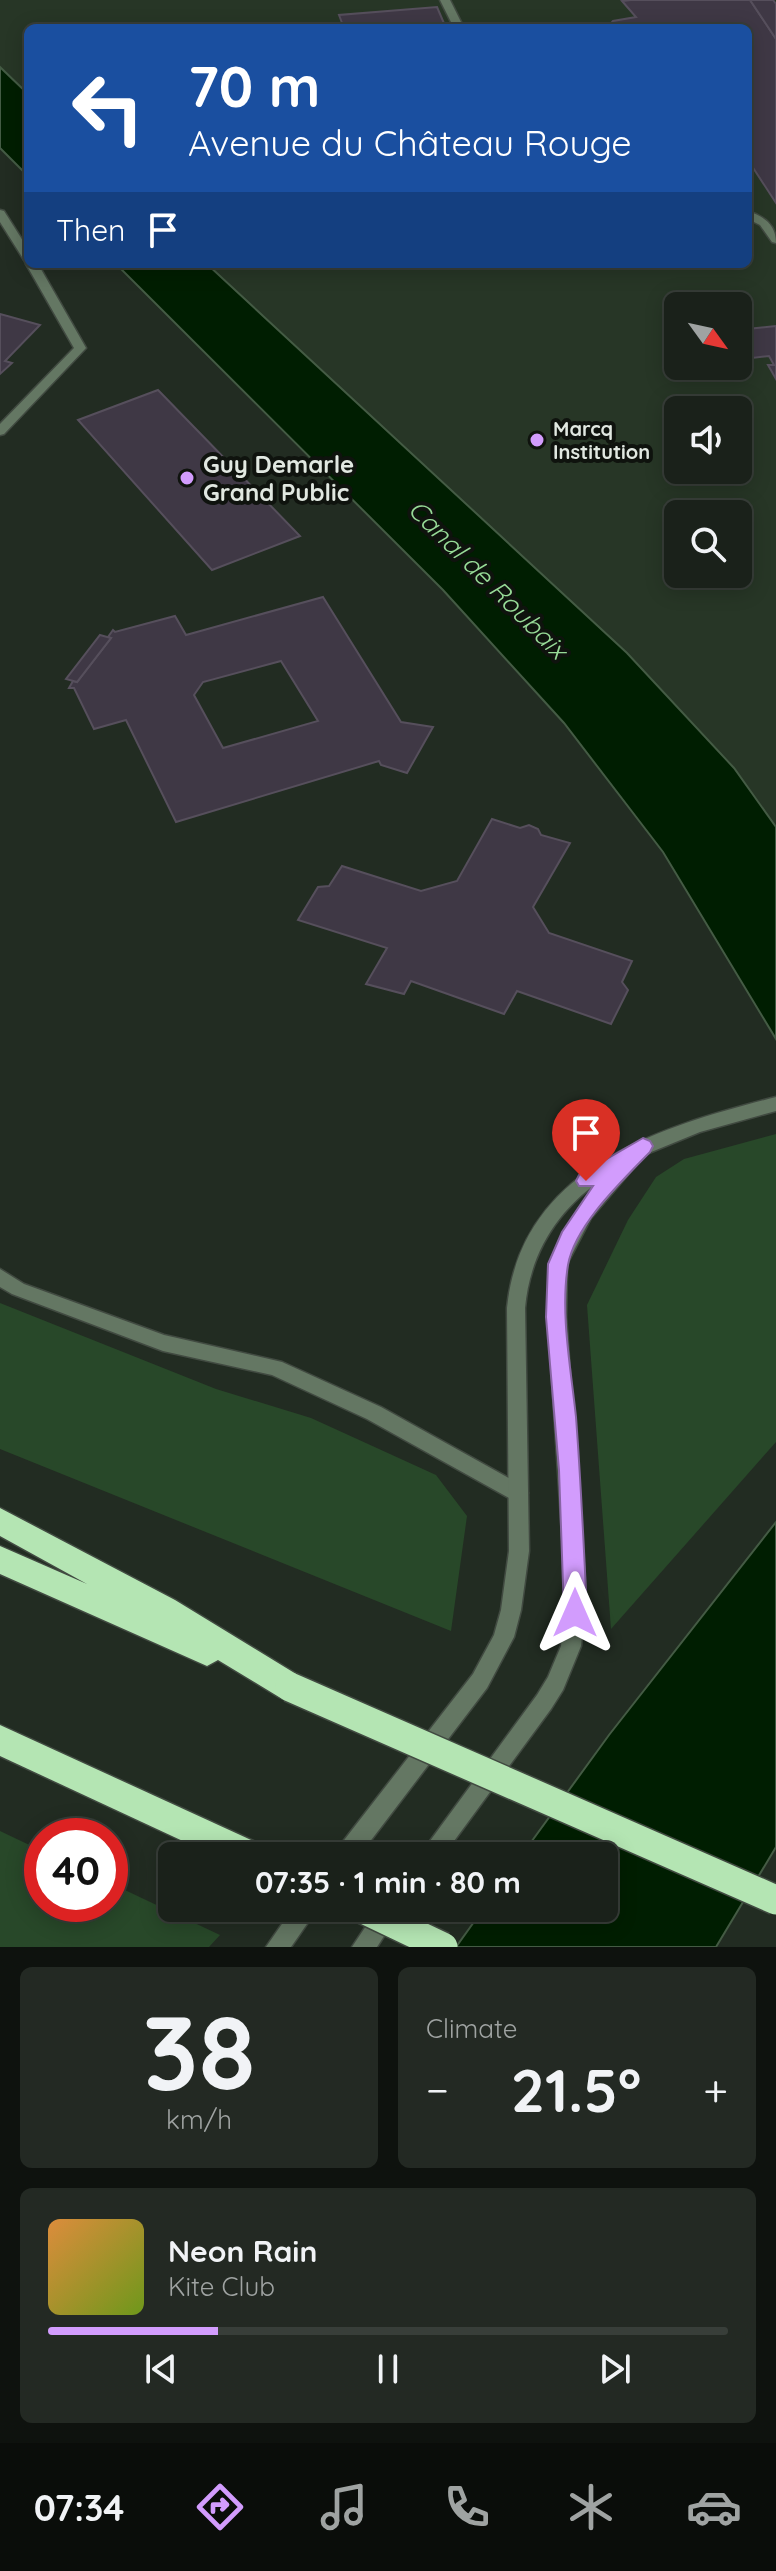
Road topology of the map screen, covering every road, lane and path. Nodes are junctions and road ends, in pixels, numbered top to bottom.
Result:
1 (445, 0) edge
2 (457, 24) edge
3 (0, 213) edge
4 (752, 216) edge
5 (776, 240) edge
6 (24, 252) edge
7 (34, 268) edge
8 (0, 431) edge
9 (768, 1106) edge
10 (643, 1146) junction
11 (0, 1277) edge
12 (518, 1493) junction
13 (0, 1521) edge
14 (0, 1560) edge
15 (290, 1687) junction
16 (0, 1740) edge
17 (221, 1842) edge
18 (357, 1842) edge
19 (440, 1842) edge
20 (776, 1900) edge
21 (296, 1922) edge
22 (382, 1922) edge
23 (390, 1922) edge
24 (277, 1947) edge
25 (363, 1947) edge
26 (443, 1947) edge

1 - 2 street
3 - 6 street
4 - 5 street
7 - 8 street
9 - 10 street
10 - 12 street
10 - 19 street
11 - 12 street
12 - 18 street
13 - 15 highway
14 - 15 highway
15 - 20 highway, bridge
16 - 17 highway
21 - 24 street
22 - 25 street
23 - 26 highway, bridge

